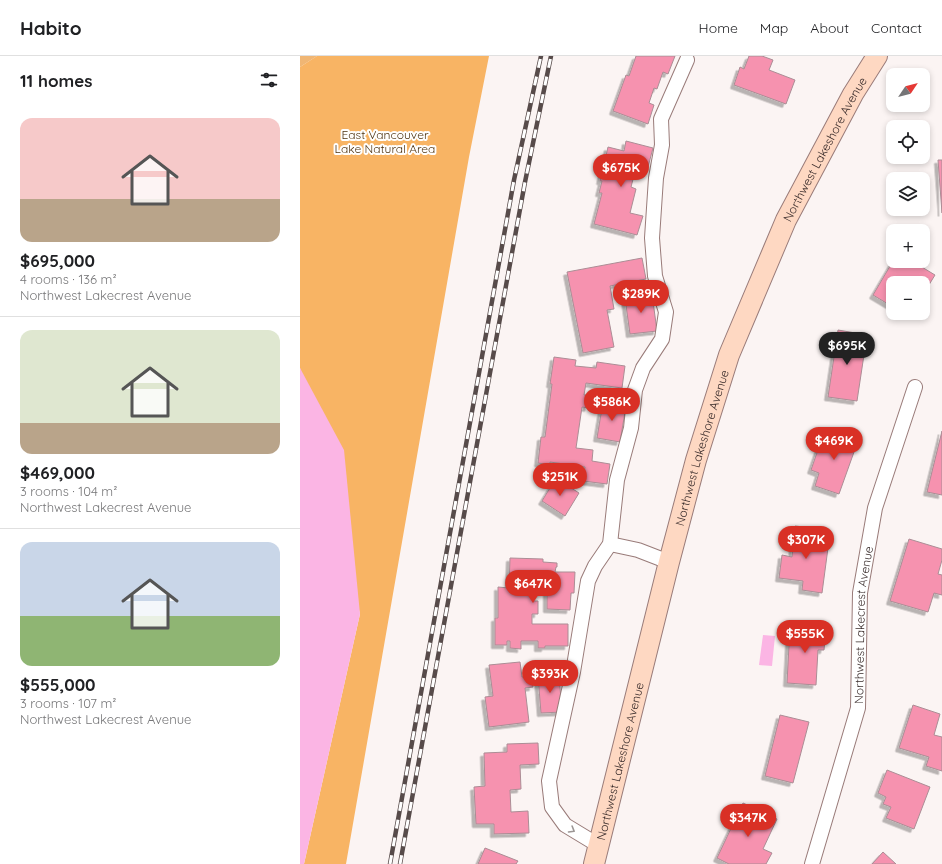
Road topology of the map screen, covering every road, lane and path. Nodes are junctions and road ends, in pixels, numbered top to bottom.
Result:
1 (876, 56) edge
2 (687, 60) dead end
3 (915, 387) dead end
4 (610, 544) junction
5 (669, 562) junction
6 (596, 855) edge
7 (812, 864) edge

1 - 5 main road, Northwest Lakeshore Avenue
2 - 4 street
3 - 7 street, Northwest Lakecrest Avenue
4 - 5 street
4 -> 6 street
5 - 6 main road, Northwest Lakeshore Avenue

